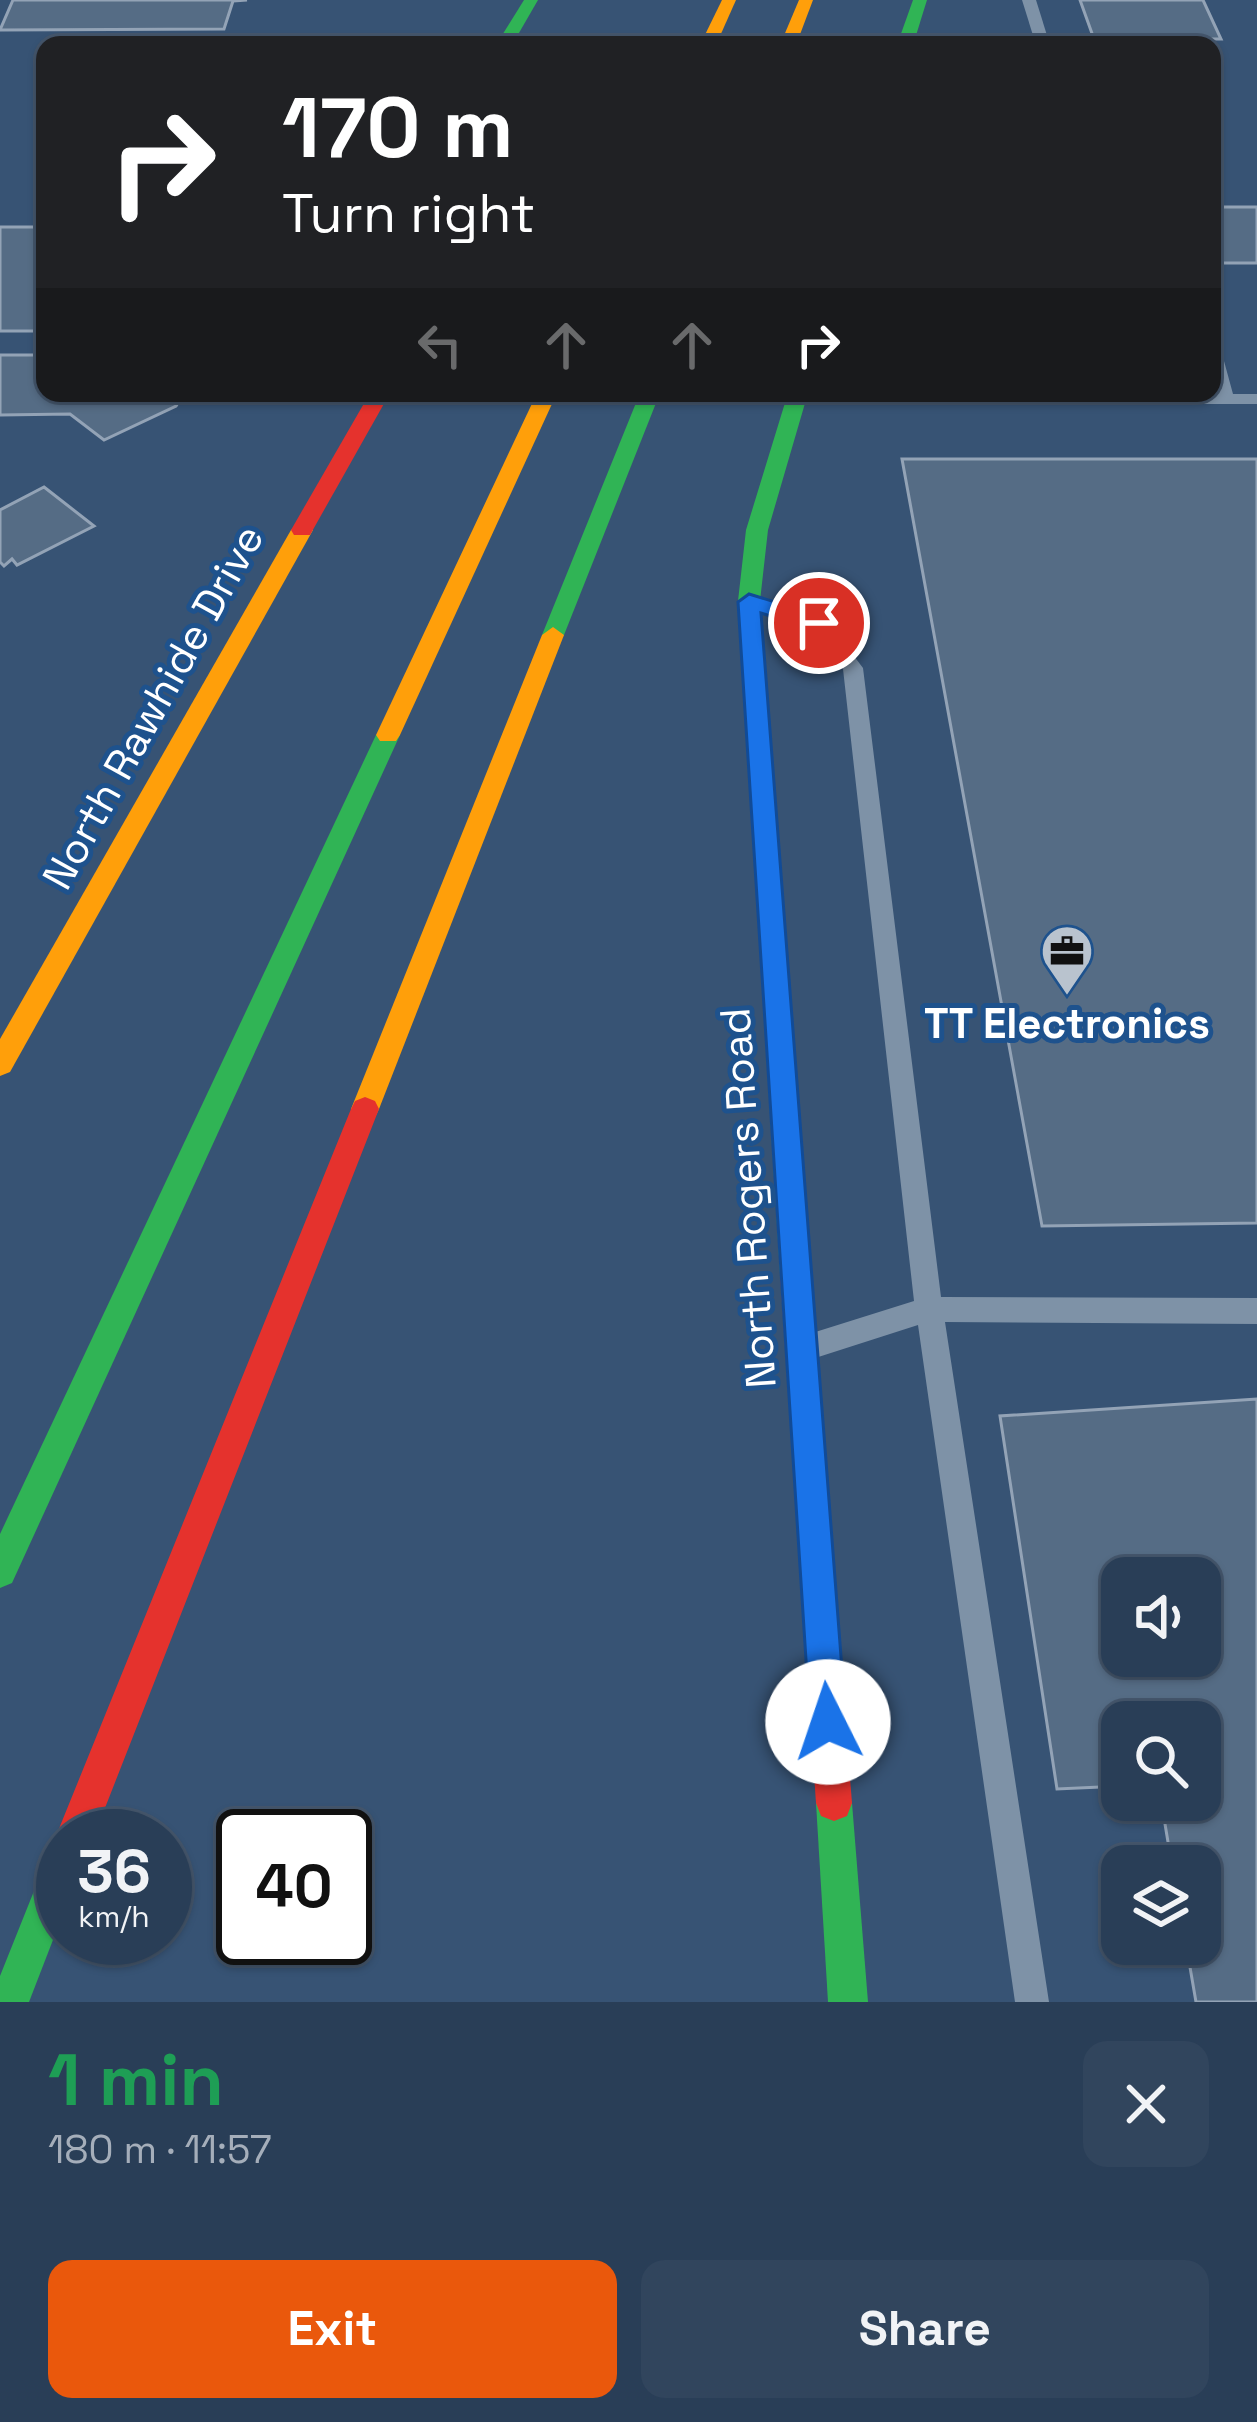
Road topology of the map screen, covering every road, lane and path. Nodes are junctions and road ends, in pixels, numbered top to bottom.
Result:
1 (531, 0) edge
2 (729, 0) edge
3 (806, 0) edge
4 (920, 0) edge
5 (1029, 0) edge
6 (509, 36) edge
7 (712, 36) edge
8 (792, 36) edge
9 (914, 36) edge
10 (1040, 36) edge
11 (1221, 382) edge
12 (1221, 399) edge
13 (1226, 399) junction
14 (1257, 399) edge
15 (375, 402) edge
16 (543, 402) edge
17 (646, 402) edge
18 (795, 402) edge
19 (749, 602) junction
20 (0, 1064) edge
21 (929, 1309) junction
22 (1257, 1311) edge
23 (801, 1349) junction
24 (0, 1571) edge
25 (86, 1809) edge
26 (36, 1934) edge
27 (9, 2002) edge
28 (848, 2002) edge
29 (1032, 2002) edge

1 - 6 main road
2 - 7 main road
3 - 8 main road
4 - 9 main road
5 - 10 lane
11 - 13 lane
12 - 13 lane
13 - 14 lane
15 - 20 main road, North Rawhide Drive
16 - 24 main road
17 - 25 main road
18 - 19 main road, North Rogers Road
19 - 21 lane
19 - 23 main road, North Rogers Road
21 - 22 lane
21 - 23 lane
21 - 29 lane
23 - 28 main road, North Rogers Road
26 - 27 main road

